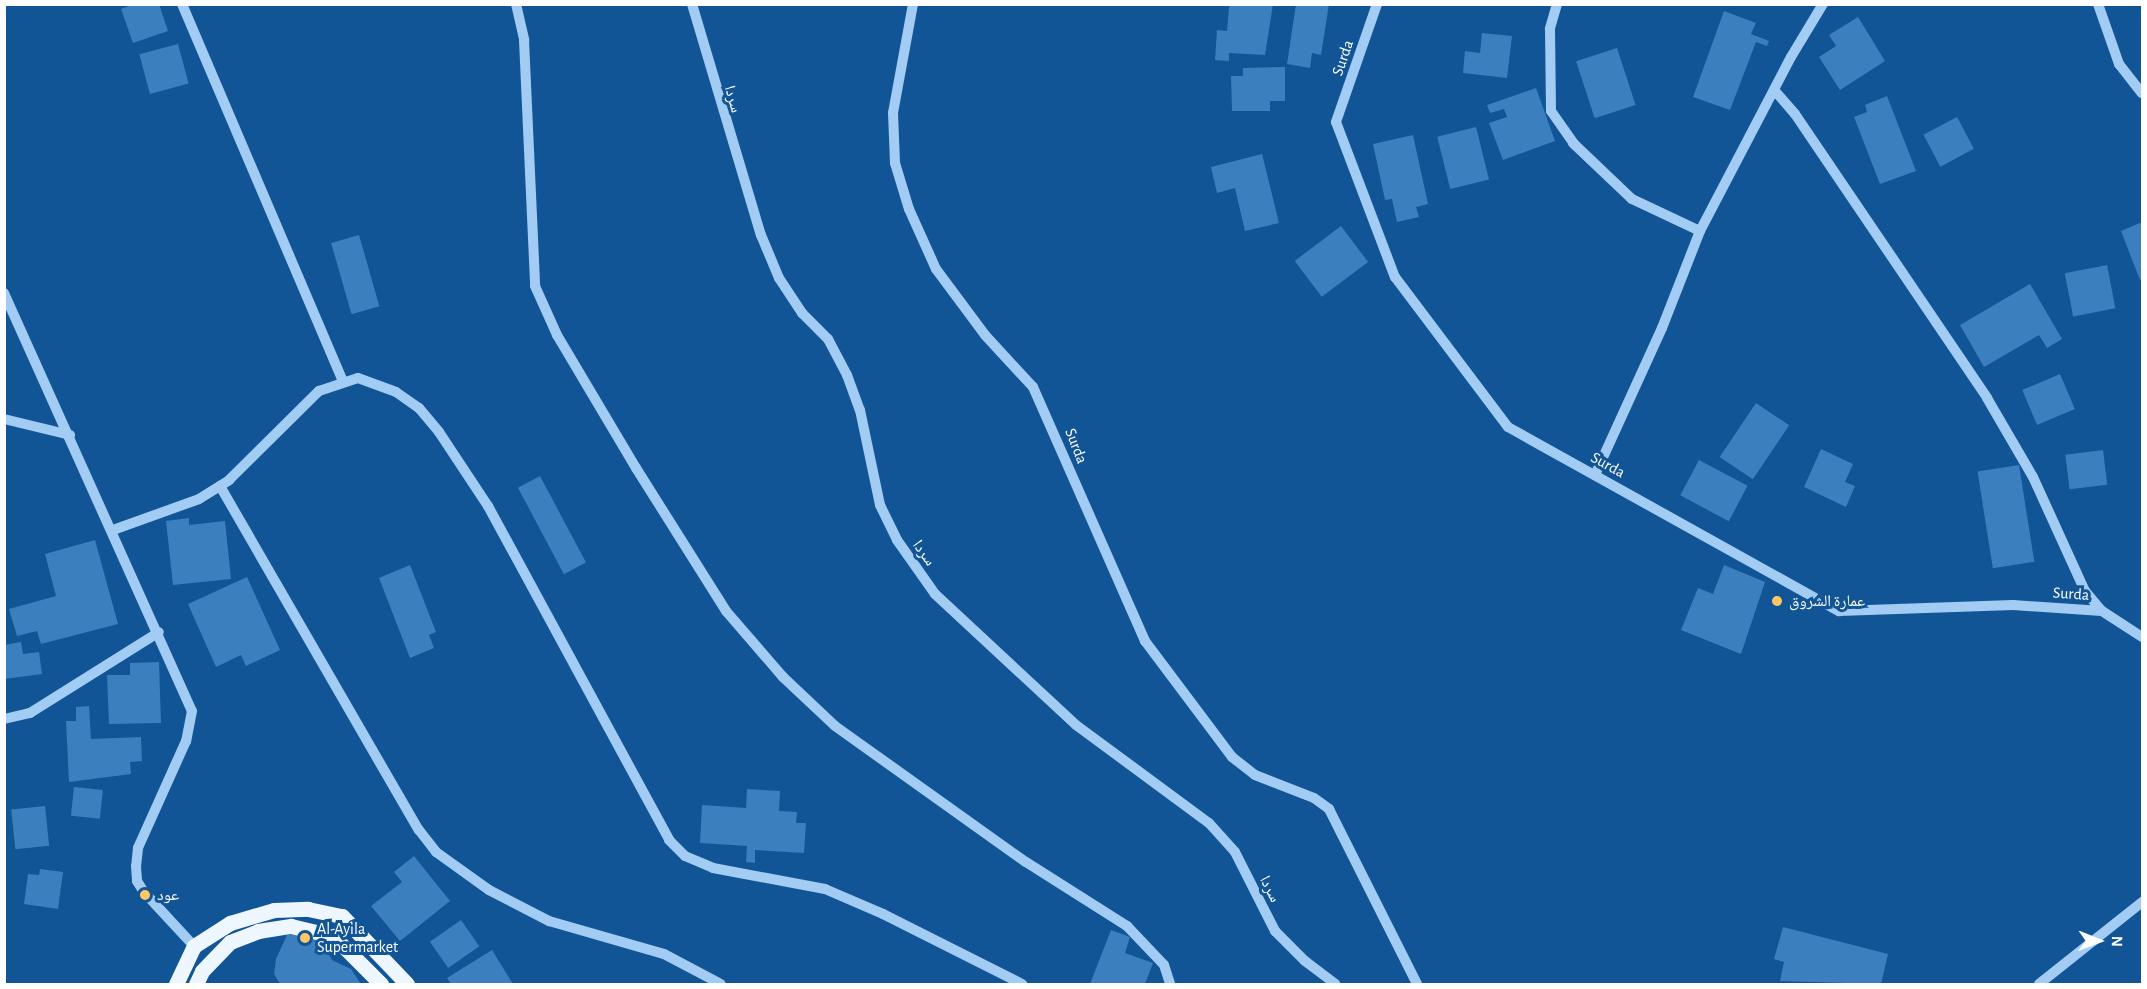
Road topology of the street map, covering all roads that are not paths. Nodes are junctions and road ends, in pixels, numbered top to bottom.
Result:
1 (182, 4) edge
2 (516, 4) edge
3 (692, 4) edge
4 (913, 4) edge
5 (1377, 4) edge
6 (1557, 4) edge
7 (1823, 4) edge
8 (2098, 4) edge
9 (1775, 91) junction
10 (2142, 93) edge
11 (1700, 231) junction
12 (4, 293) edge
13 (343, 381) junction
14 (4, 419) edge
15 (70, 435) junction
16 (1595, 475) junction
17 (220, 486) junction
18 (113, 530) junction
19 (2102, 611) junction
20 (159, 632) junction
21 (2142, 637) edge
22 (4, 719) edge
23 (2142, 902) edge
24 (194, 946) junction
25 (210, 961) junction
26 (176, 984) edge
27 (196, 984) edge
28 (381, 984) edge
29 (407, 984) edge
30 (721, 984) edge
31 (1022, 984) edge
32 (1170, 984) edge
33 (1335, 984) edge
34 (1417, 984) edge
35 (2039, 984) edge

1 - 13 street
2 - 32 street
3 - 33 street, سردا
4 - 34 street, Surda
5 - 16 street, Surda
6 - 11 street
7 - 9 street
8 - 10 street
9 - 11 street
9 - 19 street
11 - 16 street
12 - 15 street
13 - 17 street
13 - 31 street
14 - 15 street
15 - 18 street
16 - 19 street, Surda
17 - 18 street
17 - 30 street
18 - 20 street
19 - 21 street, Surda
20 - 22 street
20 - 24 street
23 - 35 street
24 - 25 main road
24 - 26 main road
24 - 29 main road
25 - 27 main road
25 - 28 main road

